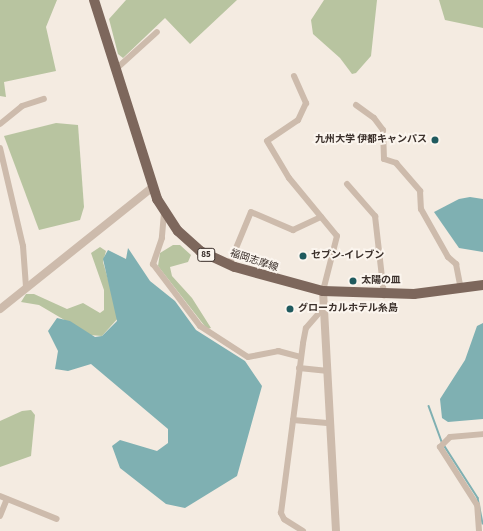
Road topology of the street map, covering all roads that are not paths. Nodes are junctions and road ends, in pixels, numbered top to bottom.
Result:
1 (94, 0) edge
2 (157, 32) dead end
3 (116, 69) junction
4 (294, 76) dead end
5 (44, 99) dead end
6 (356, 105) dead end
7 (0, 124) edge
8 (0, 148) edge
9 (347, 184) dead end
10 (153, 187) junction
11 (164, 213) junction
12 (321, 217) junction
13 (229, 265) junction
14 (483, 285) edge
15 (26, 288) junction
16 (461, 289) junction
17 (323, 291) junction
18 (384, 295) junction
19 (324, 307) junction
20 (0, 309) edge
21 (300, 357) junction
22 (299, 368) junction
23 (326, 371) junction
24 (293, 420) junction
25 (330, 423) junction
26 (483, 434) edge
27 (0, 496) edge
28 (7, 499) junction
29 (0, 516) edge
30 (57, 519) dead end
31 (303, 531) edge
32 (336, 531) edge
33 (479, 531) edge

1 - 3 main road, 福岡志摩線 / 85
2 - 3 street
3 - 10 main road, 福岡志摩線 / 85
4 - 12 street
5 - 7 street
6 - 16 street
8 - 15 street
9 - 18 street
10 - 11 main road, 福岡志摩線 / 85
10 - 15 street
11 - 13 main road, 福岡志摩線 / 85
11 - 21 street
12 - 13 street
12 - 17 street
13 - 17 main road, 福岡志摩線 / 85
14 - 16 main road, 福岡志摩線 / 85
15 - 20 street
16 - 18 main road, 福岡志摩線 / 85
17 - 18 main road, 福岡志摩線 / 85
17 - 19 street
19 - 21 street
19 - 23 street
21 - 22 street
22 - 23 street
22 - 24 street
23 - 25 street
24 - 25 street
24 - 31 street
25 - 32 street
26 - 33 street
27 - 28 street
28 - 29 street
28 - 30 street

